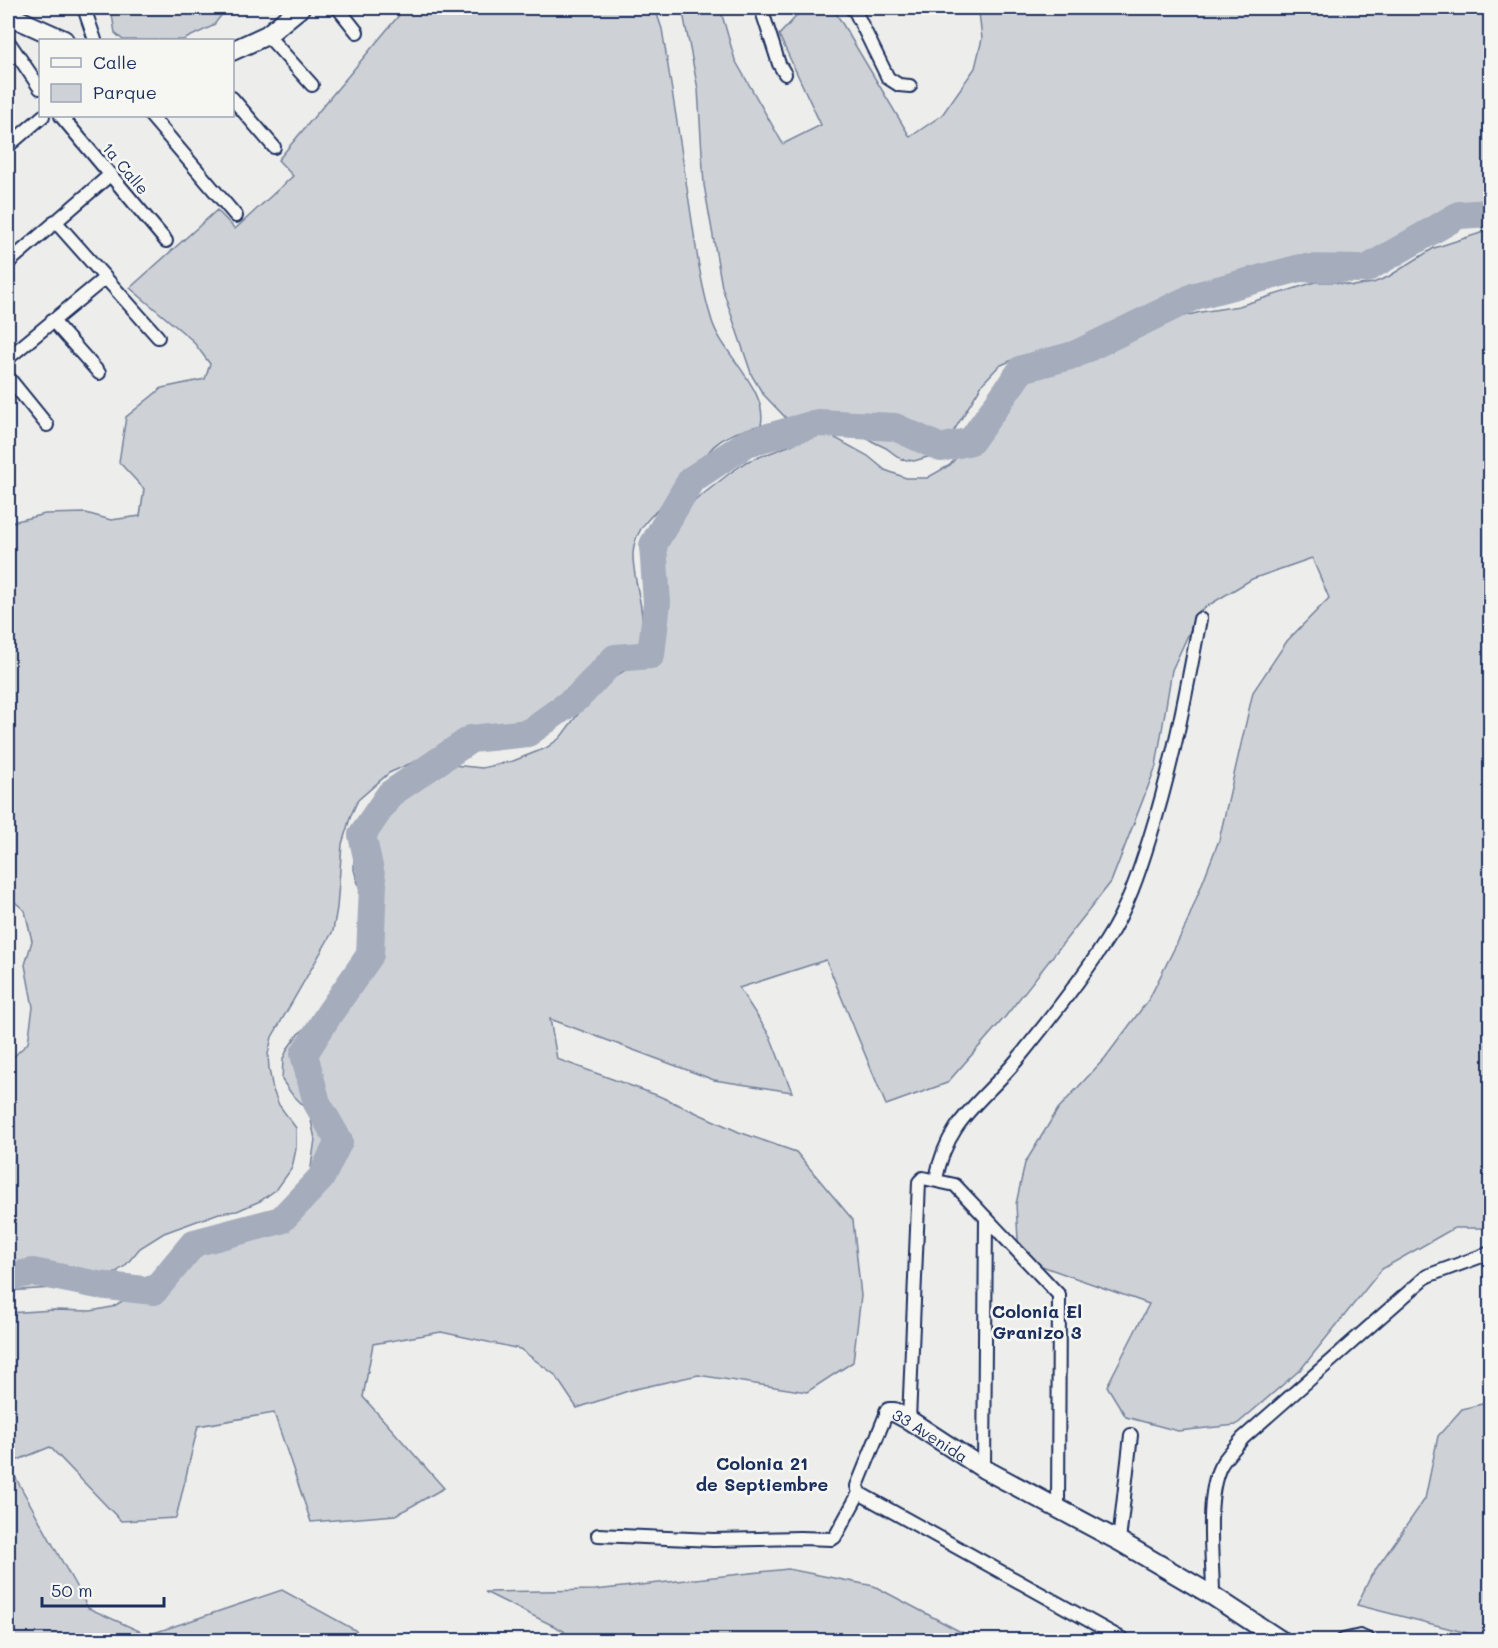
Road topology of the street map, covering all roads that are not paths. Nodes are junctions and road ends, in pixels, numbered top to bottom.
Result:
1 (84, 8) edge
2 (300, 8) edge
3 (338, 8) edge
4 (851, 8) edge
5 (764, 10) edge
6 (13, 14) edge
7 (357, 32) dead end
8 (267, 36) junction
9 (62, 39) edge
10 (95, 39) edge
11 (8, 43) edge
12 (234, 50) edge
13 (785, 74) dead end
14 (312, 85) dead end
15 (910, 86) dead end
16 (39, 87) edge
17 (234, 100) edge
18 (42, 117) edge
19 (62, 117) edge
20 (152, 117) edge
21 (8, 146) edge
22 (274, 147) dead end
23 (111, 174) junction
24 (236, 216) dead end
25 (55, 221) junction
26 (166, 241) dead end
27 (8, 262) edge
28 (105, 278) junction
29 (52, 320) junction
30 (159, 337) dead end
31 (8, 358) edge
32 (99, 373) dead end
33 (8, 377) edge
34 (47, 425) dead end
35 (1200, 619) dead end
36 (936, 1179) junction
37 (986, 1218) junction
38 (1491, 1253) edge
39 (889, 1412) joint
40 (909, 1420) junction
41 (1131, 1435) dead end
42 (984, 1469) junction
43 (859, 1493) junction
44 (1058, 1509) junction
45 (598, 1535) dead end
46 (1119, 1541) junction
47 (1213, 1596) junction
48 (1124, 1641) edge
49 (1280, 1641) edge
50 (1343, 1641) edge
51 (1369, 1641) edge

1 - 10 street
2 - 8 street
3 - 7 street
4 - 15 street
5 - 13 street
6 - 9 street
8 - 12 street
8 - 14 street
11 - 16 street
17 - 22 street
18 - 21 street
19 - 23 street, 1a Calle
20 - 24 street
23 - 25 street
23 - 26 street, 1a Calle
25 - 27 street
25 - 28 street
28 - 29 street
28 - 30 street
29 - 31 street
29 - 32 street
33 - 34 street
35 - 36 street
36 - 37 street
36 - 40 street
37 - 42 street
37 - 44 street
38 - 47 street
39 - 40 street, 33 Avenida
39 - 43 street, 33 Avenida
40 - 42 street, 33 Avenida
41 - 46 street
42 - 44 street, 33 Avenida
43 - 45 street, 33 Avenida
43 - 48 street
44 - 46 street, 33 Avenida
46 - 47 street, 33 Avenida
47 - 49 street, 33 Avenida
50 - 51 street

